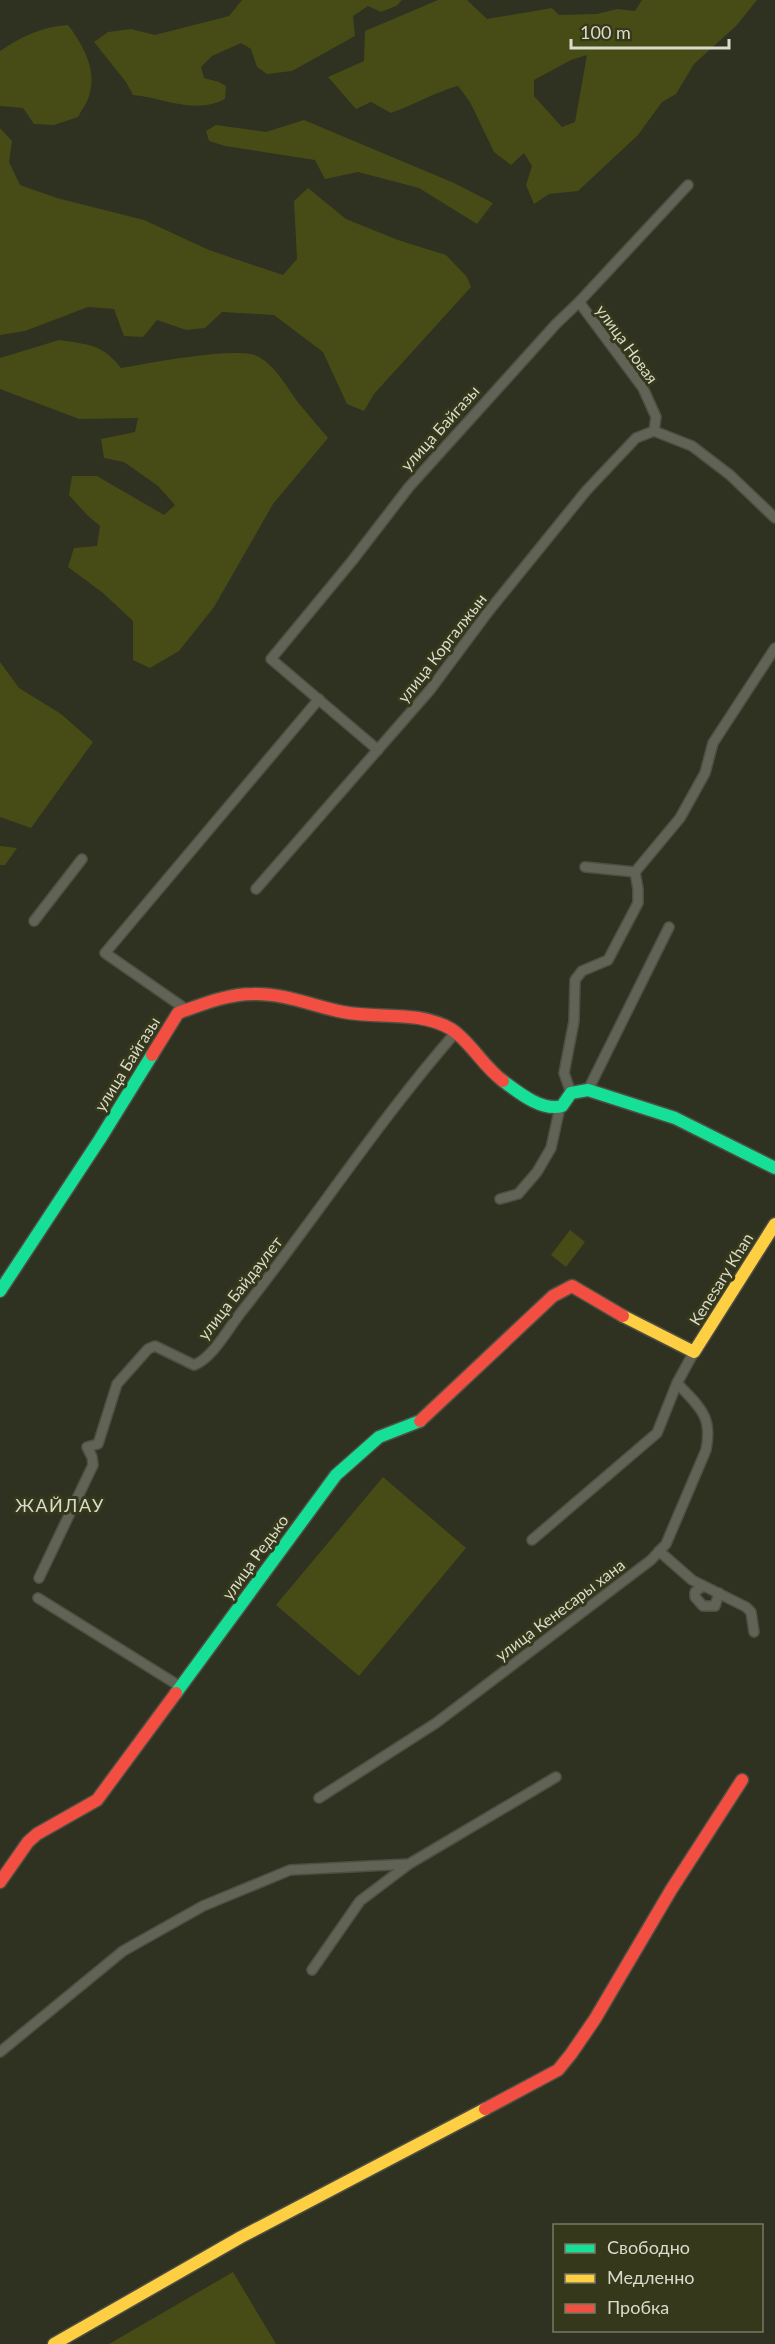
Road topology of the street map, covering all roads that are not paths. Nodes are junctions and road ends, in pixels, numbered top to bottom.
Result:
1 (688, 185) dead end
2 (579, 303) junction
3 (654, 431) junction
4 (775, 518) edge
5 (775, 648) edge
6 (319, 699) junction
7 (378, 750) junction
8 (82, 859) dead end
9 (585, 867) dead end
10 (635, 872) junction
11 (256, 889) dead end
12 (34, 921) dead end
13 (669, 927) dead end
14 (187, 1010) junction
15 (456, 1032) junction
16 (588, 1090) junction
17 (571, 1093) junction
18 (560, 1107) junction
19 (775, 1168) edge
20 (500, 1199) dead end
21 (775, 1224) edge
22 (0, 1291) edge
23 (694, 1352) junction
24 (677, 1383) junction
25 (532, 1540) dead end
26 (659, 1551) junction
27 (39, 1578) dead end
28 (703, 1586) junction
29 (719, 1593) junction
30 (38, 1598) dead end
31 (754, 1632) dead end
32 (181, 1687) junction
33 (556, 1777) dead end
34 (742, 1780) dead end
35 (319, 1798) dead end
36 (409, 1864) junction
37 (0, 1882) edge
38 (312, 1970) dead end
39 (0, 2052) edge
40 (54, 2344) edge

1 - 2 street, улица Байгазы
2 - 3 street, улица Новая
2 - 6 street, улица Байгазы
3 - 4 street
3 - 7 street, улица Коргалжын
5 - 10 street
6 - 7 street, улица Байгазы
6 - 14 street, улица Байгазы
7 - 11 street, улица Коргалжын
8 - 12 street
9 - 10 street
10 - 17 street
13 - 16 street
14 - 15 street
14 - 22 street, улица Байгазы
15 - 18 street
15 - 27 street, улица Байдаулет
16 - 17 street
16 - 19 street
17 - 18 street
18 - 20 street
21 - 23 street, Kenesary Khan
23 - 24 street
23 - 32 street, улица Редько
24 - 25 street
24 - 26 street, улица Кенесары хана
26 - 28 street
26 - 35 street, улица Кенесары хана
28 - 29 street
28 - 29 street
29 - 31 street
30 - 32 street
32 - 37 street, улица Редько
33 - 36 street
34 - 40 street
36 - 38 street
36 - 39 street

